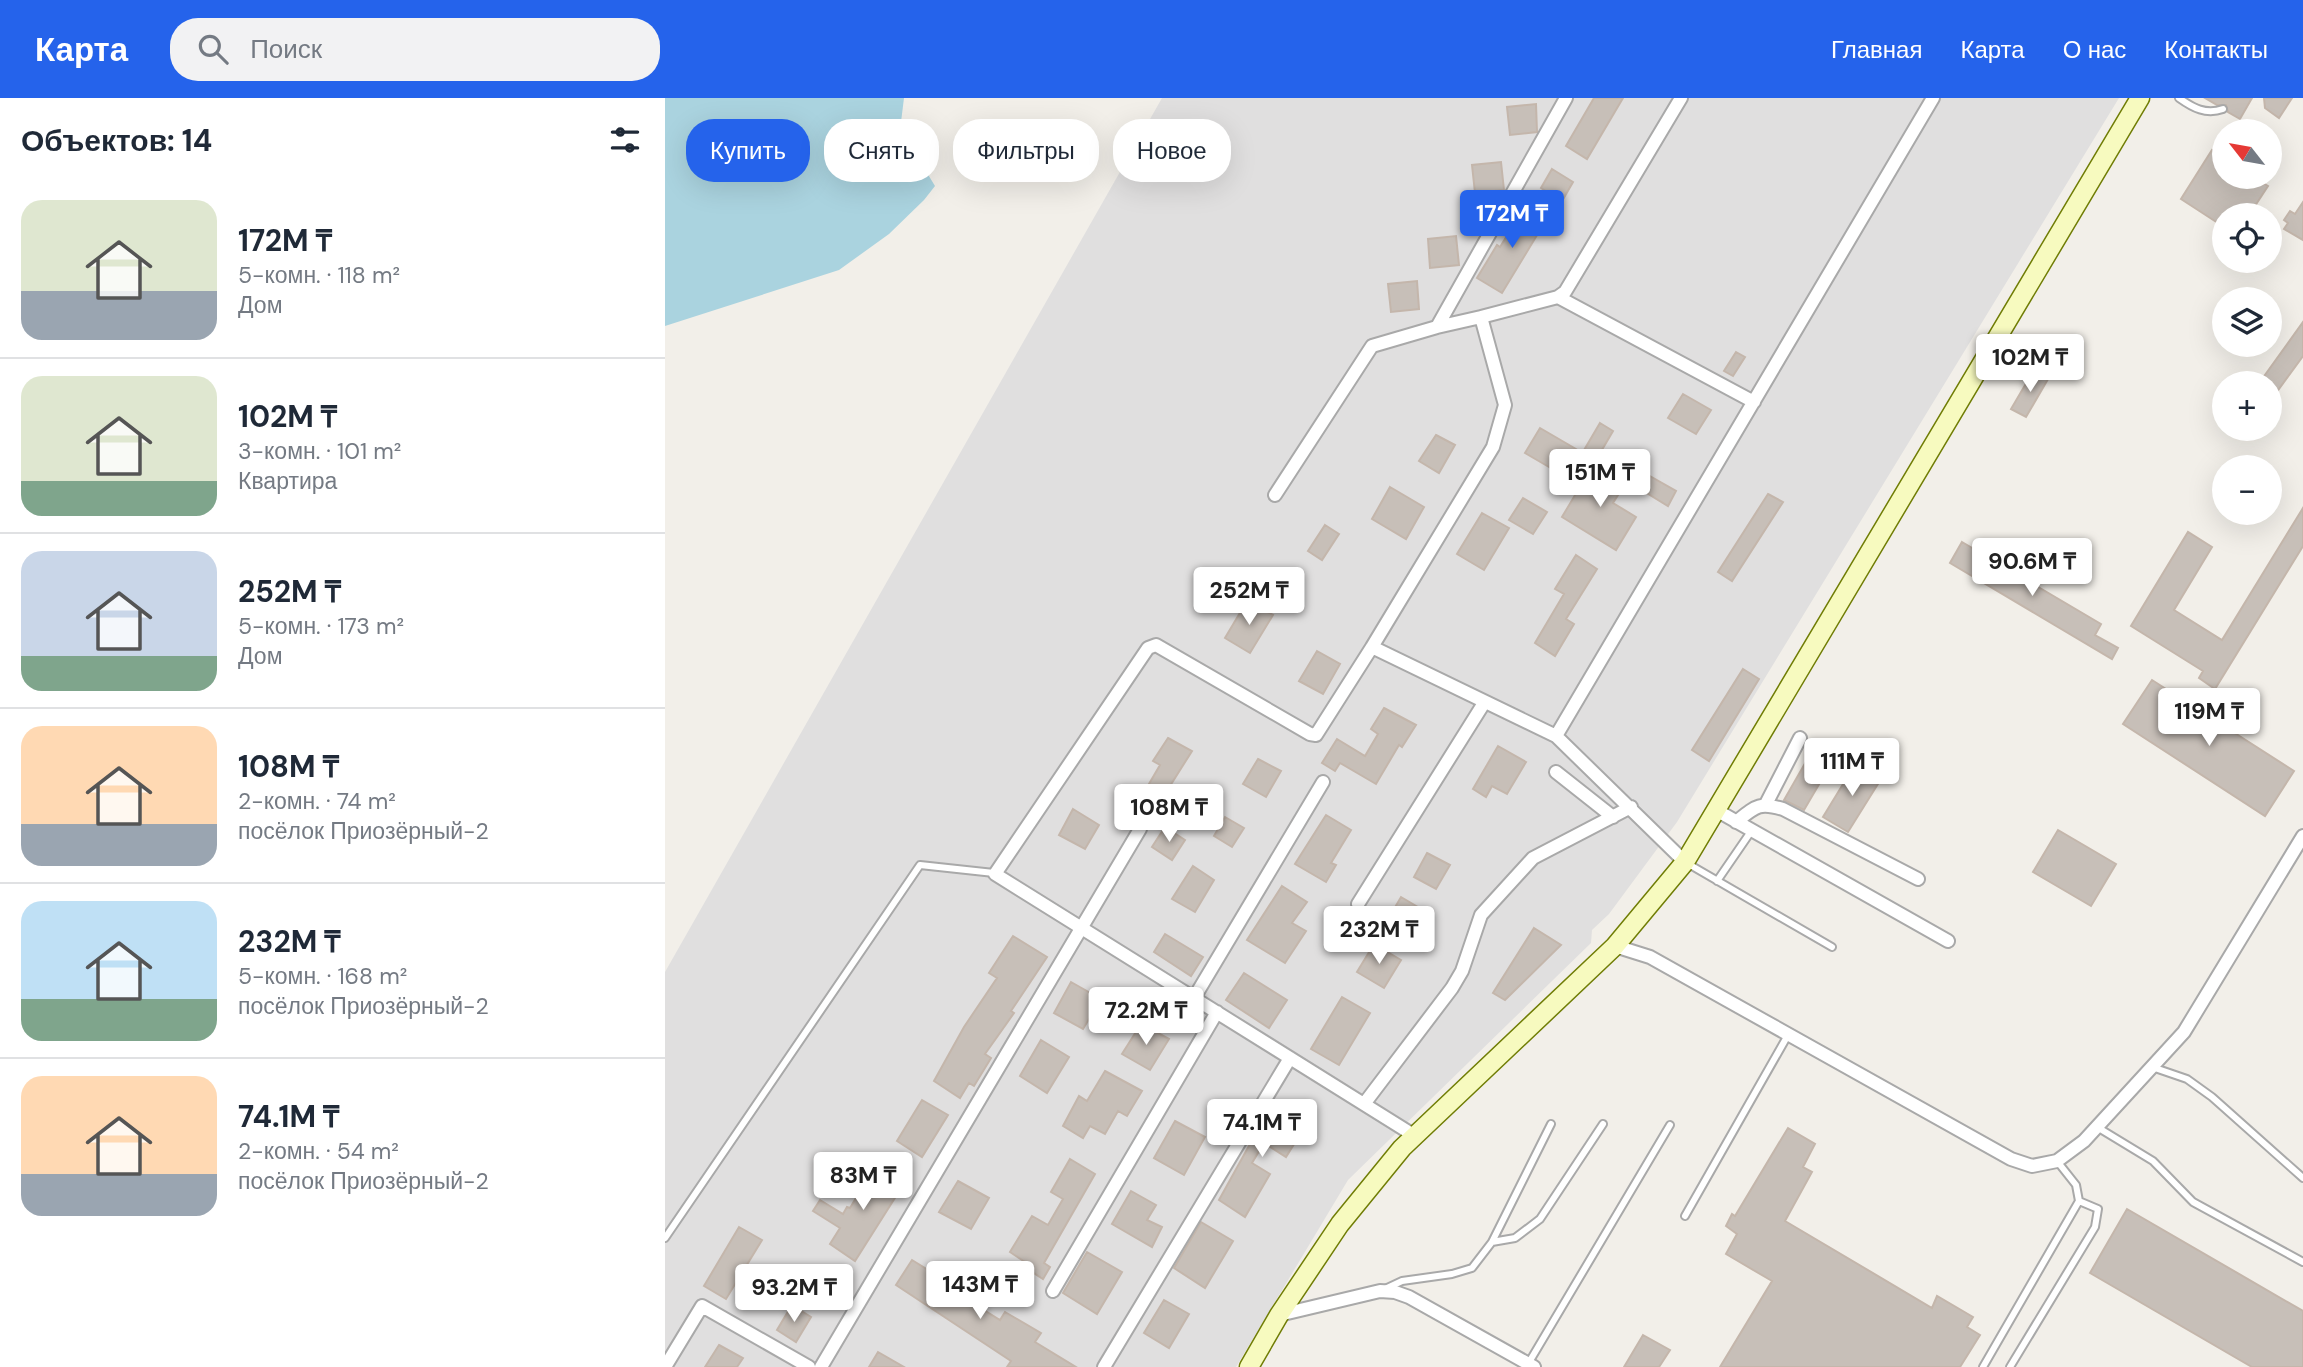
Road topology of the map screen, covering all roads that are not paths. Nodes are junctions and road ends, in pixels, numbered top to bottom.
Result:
1 (1566, 98) edge
2 (1681, 98) edge
3 (1933, 98) edge
4 (2140, 98) edge
5 (2179, 98) edge
6 (2223, 109) dead end
7 (1558, 297) junction
8 (1481, 317) junction
9 (1437, 327) junction
10 (1754, 402) junction
11 (1275, 495) dead end
12 (1372, 647) junction
13 (1484, 703) junction
14 (1556, 736) junction
15 (1800, 738) dead end
16 (1556, 772) dead end
17 (1323, 782) dead end
18 (1766, 804) junction
19 (1631, 807) junction
20 (1716, 810) junction
21 (1613, 817) junction
22 (1736, 821) junction
23 (1140, 829) dead end
24 (1752, 830) junction
25 (2303, 836) edge
26 (1685, 862) junction
27 (995, 874) junction
28 (1918, 879) dead end
29 (1717, 881) junction
30 (1358, 904) dead end
31 (1082, 928) junction
32 (1948, 941) dead end
33 (1615, 946) junction
34 (1832, 947) dead end
35 (1194, 998) junction
36 (1217, 1012) junction
37 (1788, 1035) junction
38 (1290, 1058) junction
39 (2152, 1067) junction
40 (1364, 1104) junction
41 (1551, 1124) dead end
42 (1603, 1124) dead end
43 (1670, 1125) dead end
44 (2097, 1127) junction
45 (1415, 1136) junction
46 (2057, 1161) junction
47 (2303, 1178) edge
48 (2079, 1201) junction
49 (1685, 1216) dead end
50 (665, 1238) edge
51 (1492, 1242) junction
52 (2303, 1262) edge
53 (1053, 1291) dead end
54 (1380, 1291) junction
55 (1279, 1315) junction
56 (1531, 1365) edge
57 (665, 1367) edge
58 (809, 1367) edge
59 (821, 1367) edge
60 (1104, 1367) edge
61 (1249, 1367) edge
62 (1983, 1367) edge
63 (2010, 1367) edge

1 - 9 street
2 - 7 street
3 - 10 street
4 - 20 street
5 - 6 lane
7 - 8 street
7 - 10 street
8 - 9 street
8 - 12 street
9 - 11 street
10 - 14 street
12 - 13 street
12 - 27 street
13 - 14 street
13 - 30 street
14 - 19 street
15 - 18 street
16 - 21 street
17 - 35 street
18 - 22 street
18 - 28 street
19 - 21 street
19 - 26 street
20 - 22 street
20 - 26 street
21 - 40 street
22 - 24 street
23 - 31 street
24 - 29 lane
24 - 32 street
25 - 39 street
26 - 29 lane
26 - 33 street
27 - 31 street
27 - 50 lane
29 - 34 lane
31 - 35 street
31 - 59 street
33 - 37 street
33 - 45 street
35 - 36 street
36 - 38 street
36 - 53 street
37 - 46 street
37 - 49 lane
38 - 40 street
38 - 60 street
39 - 44 street
39 - 47 lane
40 - 45 street
41 - 51 lane
42 - 51 lane
43 - 56 lane
44 - 46 street
44 - 52 lane
45 - 55 street
46 - 48 lane
48 - 62 lane
48 - 63 lane
51 - 54 lane
54 - 55 street
54 - 56 street
55 - 61 street
57 - 58 street

